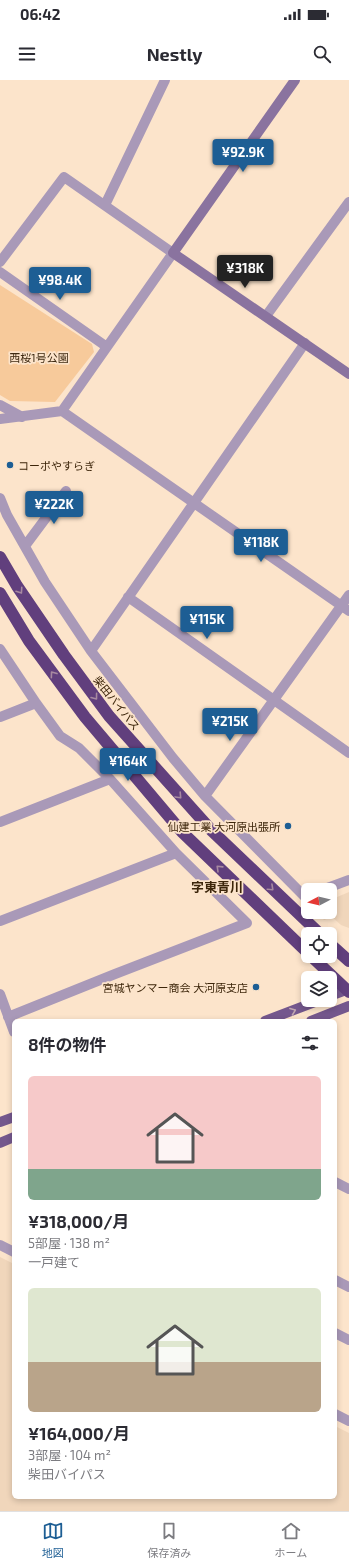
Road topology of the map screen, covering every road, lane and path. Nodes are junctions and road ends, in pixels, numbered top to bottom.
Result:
1 (165, 80) edge
2 (295, 80) edge
3 (349, 202) edge
4 (105, 205) junction
5 (173, 252) junction
6 (0, 262) edge
7 (0, 272) edge
8 (266, 316) junction
9 (305, 343) junction
10 (107, 347) junction
11 (349, 374) edge
12 (0, 404) edge
13 (62, 410) junction
14 (22, 417) junction
15 (0, 419) edge
16 (66, 491) dead end
17 (0, 498) edge
18 (194, 502) junction
19 (25, 546) junction
20 (0, 557) edge
21 (0, 593) edge
22 (349, 595) edge
23 (128, 597) junction
24 (345, 609) edge
25 (0, 649) edge
26 (91, 651) junction
27 (273, 701) junction
28 (36, 703) junction
29 (0, 717) edge
30 (349, 753) edge
31 (110, 779) junction
32 (205, 796) junction
33 (0, 822) edge
34 (176, 853) junction
35 (349, 880) edge
36 (337, 884) edge
37 (301, 892) edge
38 (0, 921) edge
39 (313, 927) edge
40 (301, 946) edge
41 (337, 950) edge
42 (349, 961) edge
43 (319, 963) edge
44 (348, 990) edge
45 (0, 994) edge
46 (337, 994) edge
47 (349, 1006) edge
48 (302, 1007) edge
49 (8, 1016) junction
50 (270, 1019) edge
51 (316, 1019) edge
52 (12, 1027) edge
53 (12, 1118) edge
54 (0, 1122) edge
55 (12, 1138) edge
56 (0, 1142) edge
57 (337, 1183) edge
58 (349, 1189) edge
59 (0, 1245) edge
60 (12, 1251) edge
61 (337, 1281) edge
62 (349, 1287) edge
63 (337, 1334) edge
64 (349, 1340) edge
65 (337, 1415) edge
66 (349, 1422) edge

1 - 4 street
2 - 5 street
3 - 8 street
4 - 5 street
4 - 6 street
5 - 8 street
5 - 10 street
7 - 10 street
8 - 9 street
9 - 11 street
9 - 18 street
10 - 13 street
12 - 14 street
13 - 14 street
13 - 18 street
14 - 15 street
16 - 19 street
17 - 19 street
18 - 23 street
18 - 24 street
19 - 26 street
20 -> 39 highway, 柴田バイパス
40 -> 21 highway
22 - 24 street
23 - 26 street
23 - 27 street
24 - 27 street
25 - 28 street
26 - 32 street
27 - 30 street
27 - 32 street
28 - 29 street
28 - 31 street
31 - 33 street
31 - 34 street
32 - 37 street
34 - 38 street
34 - 49 street
35 - 36 street
41 - 42 highway
43 - 44 highway
44 - 46 main road
45 - 49 street
47 - 51 main road
50 -> 48 main road
49 - 52 street
53 - 54 main road
55 - 56 main road
57 - 58 street
59 - 60 street
61 - 62 street
63 - 64 street
65 - 66 street

